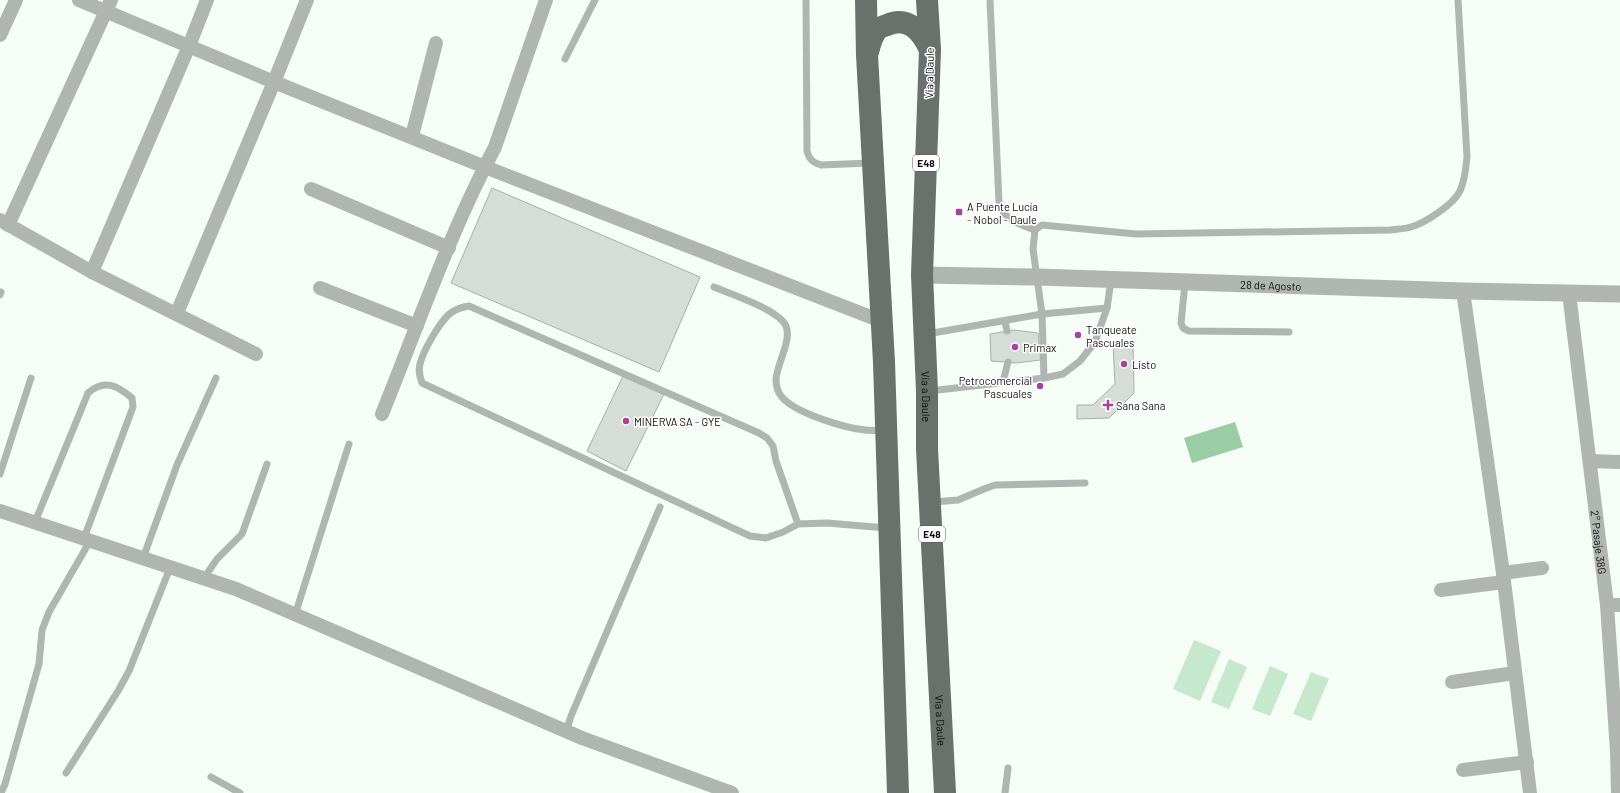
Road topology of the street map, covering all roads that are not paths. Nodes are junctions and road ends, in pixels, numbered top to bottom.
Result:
1 (16, 0) edge
2 (79, 0) edge
3 (207, 0) edge
4 (307, 0) edge
5 (546, 0) edge
6 (595, 0) edge
7 (806, 0) edge
8 (866, 0) edge
9 (927, 0) edge
10 (990, 0) edge
11 (1458, 0) edge
12 (108, 6) edge
13 (0, 35) edge
14 (436, 43) dead end
15 (190, 46) junction
16 (930, 50) junction
17 (867, 55) junction
18 (565, 59) dead end
19 (274, 82) junction
20 (412, 136) junction
21 (873, 163) junction
22 (485, 167) junction
23 (311, 189) dead end
24 (4, 223) edge
25 (1035, 230) junction
26 (449, 248) junction
27 (92, 272) junction
28 (922, 275) junction
29 (1037, 277) junction
30 (1111, 281) junction
31 (1185, 282) junction
32 (320, 288) dead end
33 (714, 288) dead end
34 (1463, 291) junction
35 (1569, 293) junction
36 (1620, 294) edge
37 (1107, 308) junction
38 (177, 313) junction
39 (1042, 314) junction
40 (881, 321) junction
41 (1005, 321) junction
42 (417, 326) junction
43 (1007, 332) dead end
44 (1289, 332) dead end
45 (923, 335) junction
46 (256, 354) dead end
47 (1008, 362) dead end
48 (31, 378) dead end
49 (216, 378) dead end
50 (1044, 378) junction
51 (1003, 382) junction
52 (927, 391) junction
53 (382, 414) dead end
54 (886, 430) junction
55 (349, 444) dead end
56 (1590, 461) junction
57 (1620, 462) edge
58 (267, 464) dead end
59 (0, 474) edge
60 (1085, 483) dead end
61 (931, 502) junction
62 (660, 508) dead end
63 (0, 510) edge
64 (35, 522) junction
65 (798, 524) junction
66 (889, 528) junction
67 (87, 540) junction
68 (143, 558) junction
69 (170, 568) junction
70 (1542, 568) dead end
71 (1503, 577) junction
72 (204, 578) junction
73 (1441, 590) dead end
74 (1614, 605) edge
75 (295, 615) junction
76 (1515, 673) junction
77 (1452, 682) dead end
78 (566, 732) junction
79 (1618, 751) edge
80 (1527, 762) junction
81 (1008, 768) dead end
82 (1463, 770) dead end
83 (66, 773) dead end
84 (211, 777) dead end
85 (1, 793) edge
86 (240, 793) edge
87 (732, 793) edge
88 (898, 793) edge
89 (945, 793) edge
90 (1005, 793) edge
91 (1530, 793) edge
92 (1618, 793) edge

1 - 13 street
2 - 12 street
3 - 15 street
4 - 19 street
5 - 22 street
6 - 18 lane
7 - 21 lane
8 - 17 highway
9 - 16 highway, Vía a Daule / E48
10 - 25 lane
11 - 25 lane
12 - 15 street
12 - 24 street
14 - 20 street
15 - 19 street
15 - 27 street
16 - 17 highway
16 - 28 highway, Vía a Daule / E48
17 - 21 highway
19 - 20 street
19 - 38 street
20 - 22 street
21 - 40 highway
22 - 26 street
22 - 40 street
23 - 26 street
24 - 27 street
25 - 29 lane
26 - 42 street
27 - 38 street
28 - 29 street, 28 de Agosto
28 - 45 highway, Vía a Daule / E48
29 - 30 street, 28 de Agosto
29 - 39 lane
30 - 31 street, 28 de Agosto
30 - 37 lane
31 - 34 street, 28 de Agosto
31 - 44 lane
32 - 42 street
33 - 54 lane
34 - 35 street, 28 de Agosto
34 - 71 street
35 - 36 street, 28 de Agosto
35 - 56 street, 2° Pasaje 38G
37 - 39 lane
37 - 50 lane
38 - 46 street
39 - 41 lane
39 - 50 lane
40 - 54 highway
41 - 43 lane
41 - 45 lane
42 - 53 street
45 - 52 highway, Vía a Daule / E48
47 - 51 lane
48 - 59 lane
49 - 68 lane
50 - 51 lane
51 - 52 lane
52 - 61 highway, Vía a Daule / E48
54 - 66 highway
55 - 75 lane
56 - 57 street
56 - 74 street, 2° Pasaje 38G
58 - 72 lane
60 - 61 lane
61 - 89 highway, Vía a Daule / E48
62 - 78 lane
63 - 64 street
64 - 67 street
64 - 67 lane
65 - 65 lane
65 - 66 lane
66 - 88 highway
67 - 68 street
67 - 85 lane
68 - 69 street
69 - 72 street
69 - 83 lane
70 - 71 street
71 - 73 street
71 - 76 street
72 - 75 street
74 - 79 street, 2° Pasaje 38G
75 - 78 street
76 - 77 street
76 - 80 street
78 - 87 street
79 - 92 street, 2° Pasaje 38G
80 - 82 street
80 - 91 street
81 - 90 lane
84 - 86 lane

